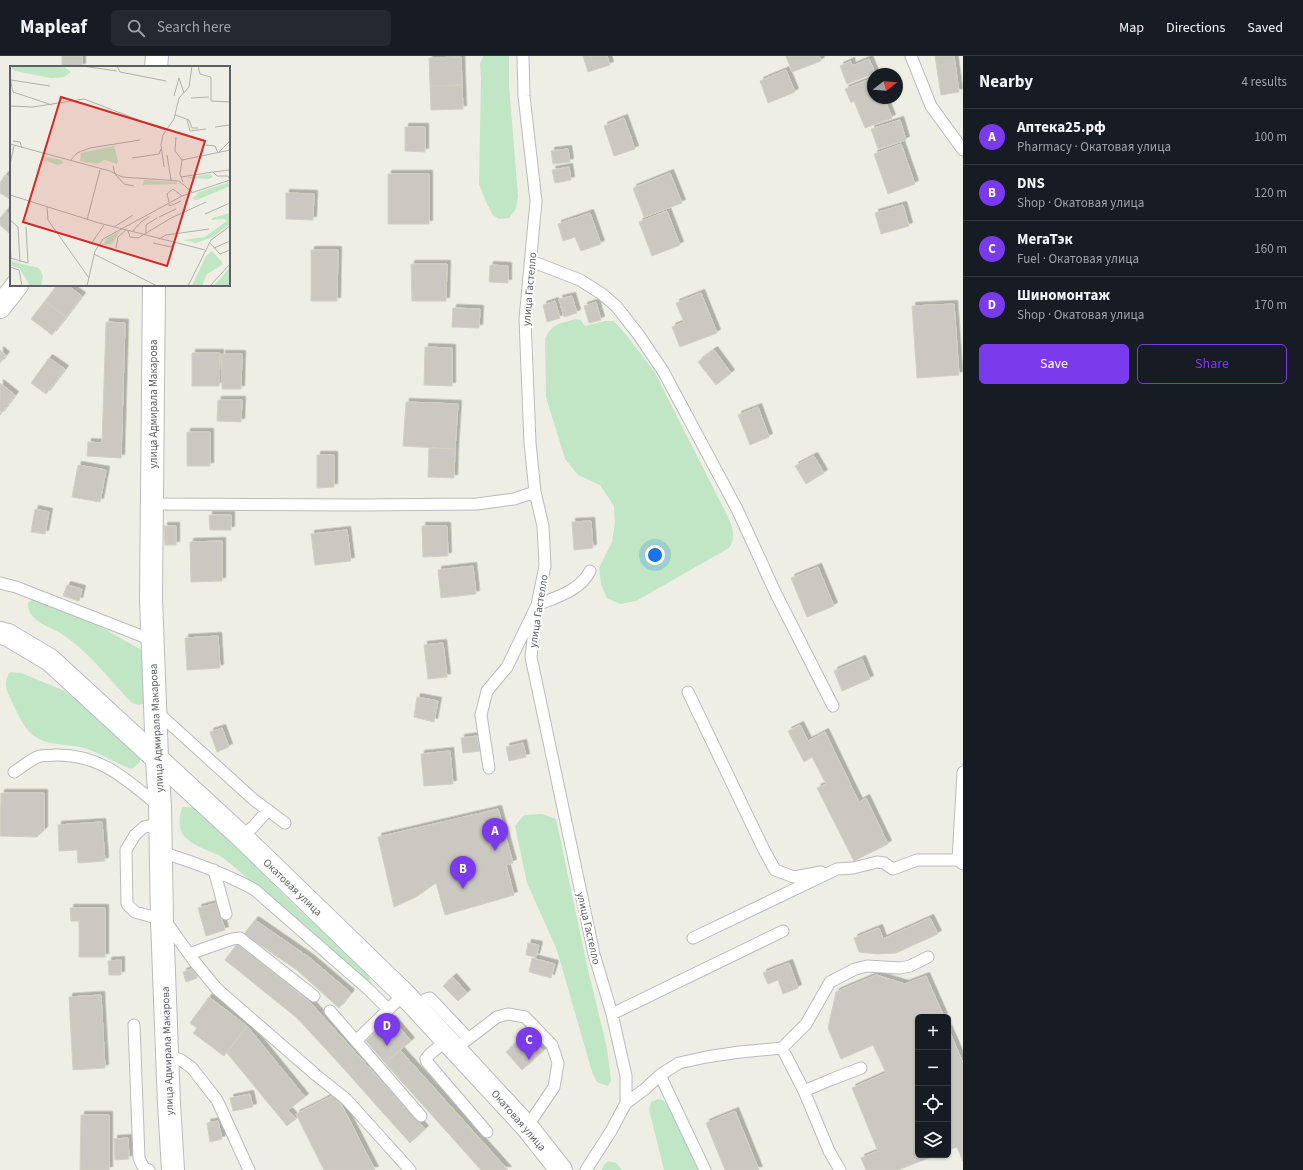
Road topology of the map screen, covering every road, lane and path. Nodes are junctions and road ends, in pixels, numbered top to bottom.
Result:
1 (157, 56) edge
2 (523, 56) edge
3 (911, 56) edge
4 (156, 66) edge
5 (963, 150) edge
6 (531, 261) junction
7 (16, 286) edge
8 (154, 286) edge
9 (0, 307) edge
10 (536, 492) junction
11 (152, 504) junction
12 (590, 571) dead end
13 (0, 583) edge
14 (537, 605) junction
15 (0, 633) edge
16 (152, 640) junction
17 (688, 692) dead end
18 (833, 706) dead end
19 (156, 710) junction
20 (157, 758) junction
21 (490, 768) dead end
22 (14, 772) dead end
23 (963, 772) edge
24 (268, 810) junction
25 (161, 815) junction
26 (285, 823) dead end
27 (241, 836) junction
28 (161, 852) junction
29 (960, 862) edge
30 (837, 868) junction
31 (214, 870) junction
32 (226, 914) dead end
33 (162, 921) junction
34 (783, 931) dead end
35 (693, 938) dead end
36 (189, 954) junction
37 (928, 957) dead end
38 (314, 996) dead end
39 (410, 1001) junction
40 (388, 1009) junction
41 (330, 1011) dead end
42 (612, 1014) junction
43 (134, 1024) dead end
44 (356, 1041) junction
45 (456, 1042) junction
46 (782, 1048) junction
47 (167, 1055) junction
48 (861, 1068) dead end
49 (660, 1075) junction
50 (804, 1091) junction
51 (626, 1103) junction
52 (421, 1116) dead end
53 (527, 1127) junction
54 (487, 1132) dead end
55 (149, 1170) edge
56 (173, 1170) edge
57 (249, 1170) edge
58 (410, 1170) edge
59 (561, 1170) edge
60 (586, 1170) edge
61 (705, 1170) edge
62 (840, 1170) edge

1 - 4 street
2 - 6 lane, улица Гастелло
3 - 5 lane
6 - 10 lane, улица Гастелло
6 - 18 lane
7 - 9 street
8 - 11 street, улица Адмирала Макарова
10 - 11 lane
10 - 14 lane, улица Гастелло
11 - 16 street, улица Адмирала Макарова
12 - 14 lane
13 - 16 lane
14 - 21 lane
14 - 42 lane, улица Гастелло
15 - 20 street, Окатовая улица
16 - 19 street, улица Адмирала Макарова
17 - 30 lane
19 - 20 street, улица Адмирала Макарова
19 - 24 lane
20 - 25 street, улица Адмирала Макарова
20 - 27 street, Окатовая улица
22 - 25 lane
23 - 29 lane
24 - 26 lane
24 - 27 lane
25 - 28 street, улица Адмирала Макарова
25 - 33 lane
27 - 39 street, Окатовая улица
28 - 31 lane
28 - 33 street, улица Адмирала Макарова
29 - 30 lane
30 - 35 lane
31 - 32 lane
31 - 40 lane
33 - 36 lane
33 - 47 street, улица Адмирала Макарова
34 - 42 lane
36 - 38 lane
36 - 58 lane
37 - 46 lane
39 - 40 lane
39 - 45 street, Окатовая улица
40 - 44 lane
41 - 44 lane
42 - 51 lane, улица Гастелло
43 - 55 lane
44 - 52 lane
45 - 53 street, Окатовая улица
45 - 53 lane
45 - 54 lane
46 - 49 lane
46 - 50 lane
47 - 56 street, улица Адмирала Макарова
47 - 57 lane
48 - 50 lane
49 - 51 lane
49 - 61 lane
50 - 62 lane
51 - 60 lane, улица Гастелло
53 - 59 street, Окатовая улица

